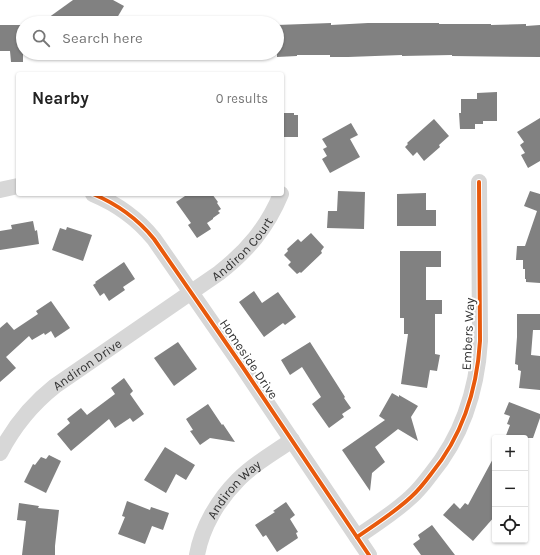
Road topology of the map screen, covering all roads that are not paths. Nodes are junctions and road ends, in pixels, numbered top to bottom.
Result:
1 (479, 182) dead end
2 (16, 186) edge
3 (0, 190) edge
4 (97, 196) edge
5 (280, 196) edge
6 (191, 292) junction
7 (292, 440) junction
8 (0, 453) edge
9 (357, 538) junction
10 (197, 555) edge
11 (369, 555) edge

1 - 9 street, Embers Way
2 - 3 street
4 - 6 street, Homeside Drive
5 - 6 street, Andiron Court
6 - 7 street, Homeside Drive
6 - 8 street, Andiron Drive
7 - 9 street, Homeside Drive
7 - 10 street, Andiron Way
9 - 11 street, Homeside Drive

